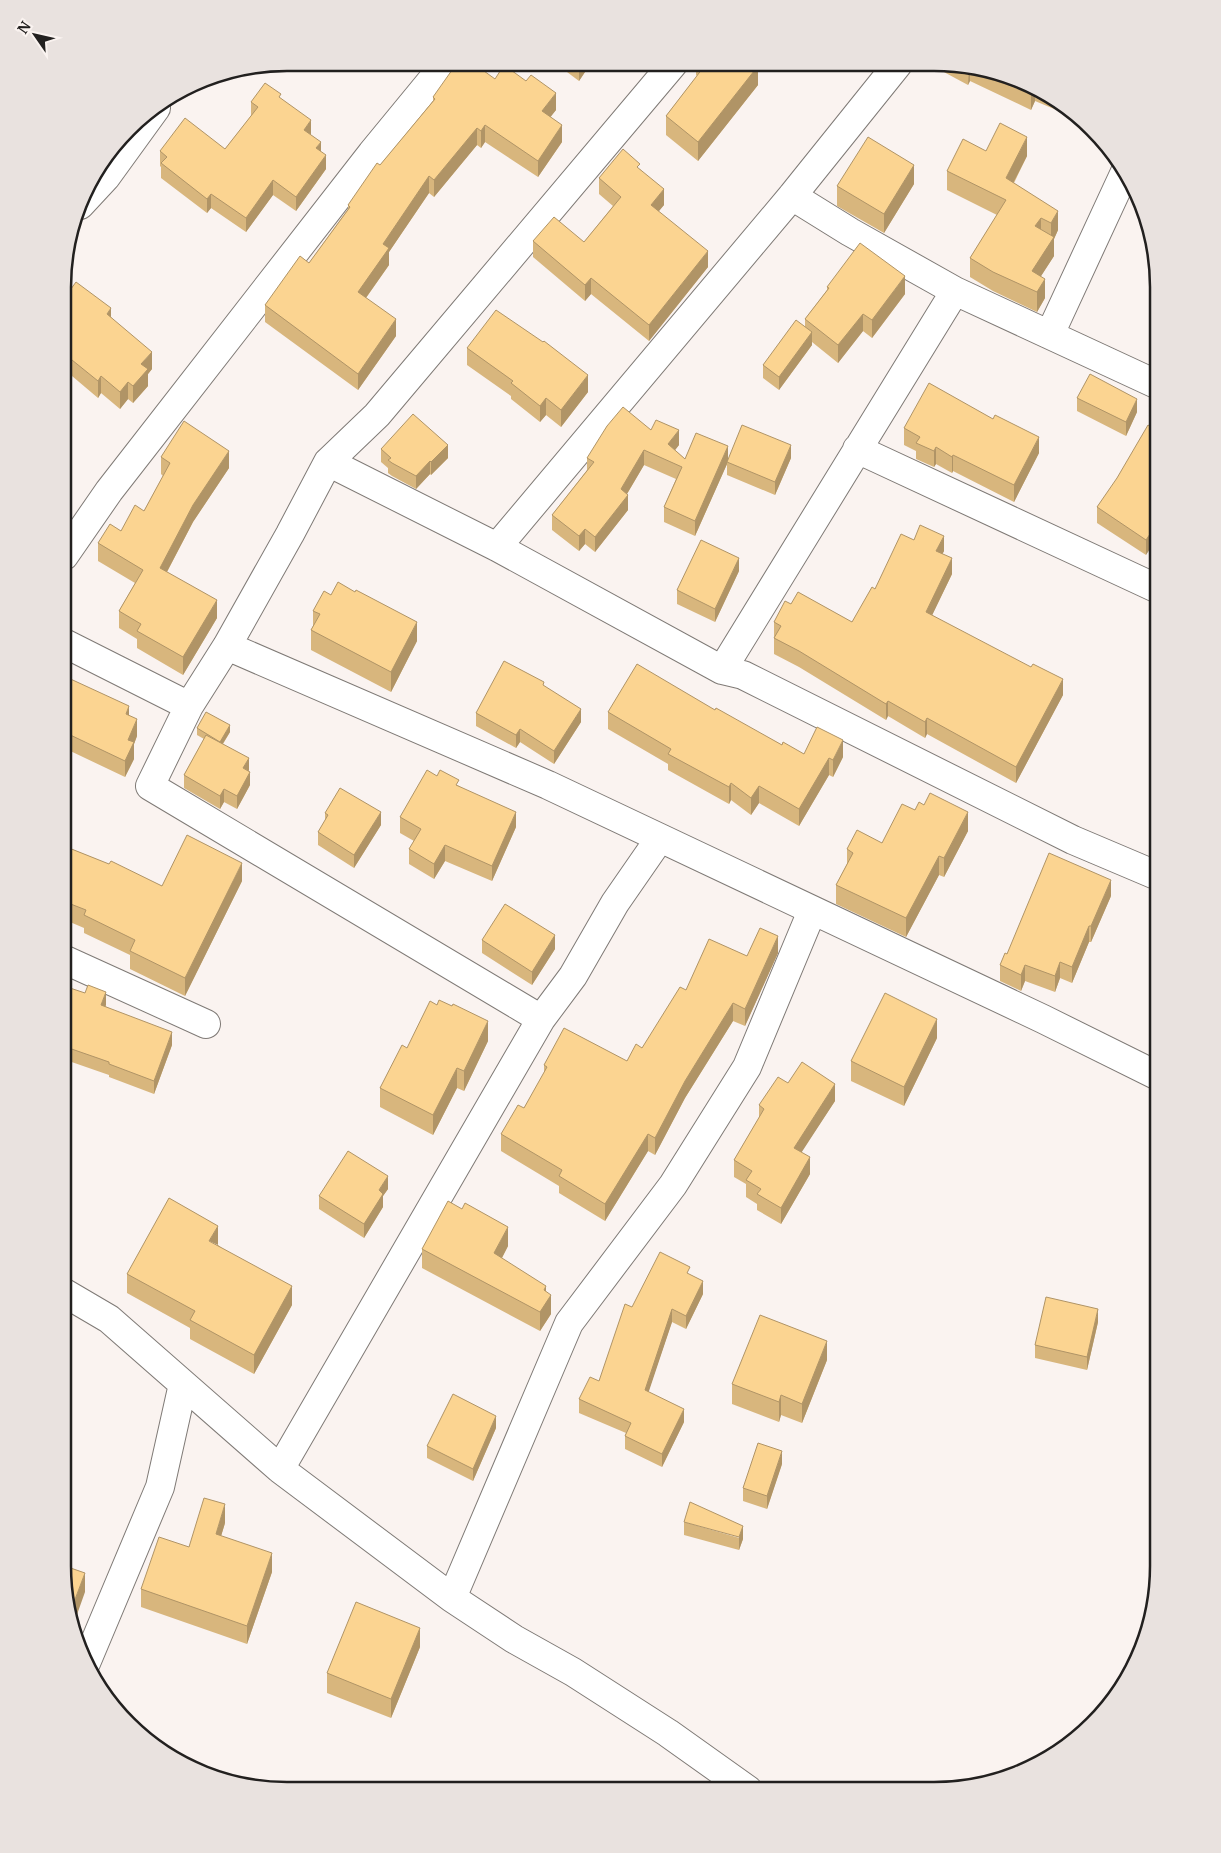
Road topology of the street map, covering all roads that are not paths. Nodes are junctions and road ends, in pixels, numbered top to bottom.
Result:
1 (439, 71) edge
2 (667, 71) edge
3 (892, 71) edge
4 (142, 128) edge
5 (1121, 180) edge
6 (94, 190) edge
7 (792, 196) junction
8 (955, 290) junction
9 (1050, 334) junction
10 (1150, 381) edge
11 (856, 449) junction
12 (328, 462) junction
13 (71, 546) edge
14 (497, 547) junction
15 (1150, 584) edge
16 (227, 646) junction
17 (71, 647) edge
18 (722, 670) junction
19 (189, 706) junction
20 (660, 838) junction
21 (1150, 873) edge
22 (812, 911) junction
23 (71, 963) edge
24 (541, 1019) junction
25 (206, 1024) dead end
26 (1150, 1072) edge
27 (71, 1297) edge
28 (184, 1384) junction
29 (280, 1469) junction
30 (452, 1598) junction
31 (90, 1653) edge
32 (737, 1782) edge

1 - 13 street
2 - 12 street
3 - 7 street
4 - 6 street
5 - 9 street
7 - 8 street
7 - 14 street
8 - 9 street
8 - 11 street
9 - 10 street
11 - 15 street
11 - 18 street
12 - 14 street
12 - 16 street
14 - 18 street
16 - 19 street
16 - 20 street
17 - 19 street
18 - 21 street
19 - 24 street
20 - 22 street
20 - 24 street
22 - 26 street
22 - 30 street
23 - 25 street
24 - 29 street
27 - 28 street
28 - 29 street
28 - 31 street
29 - 30 street
30 - 32 street

